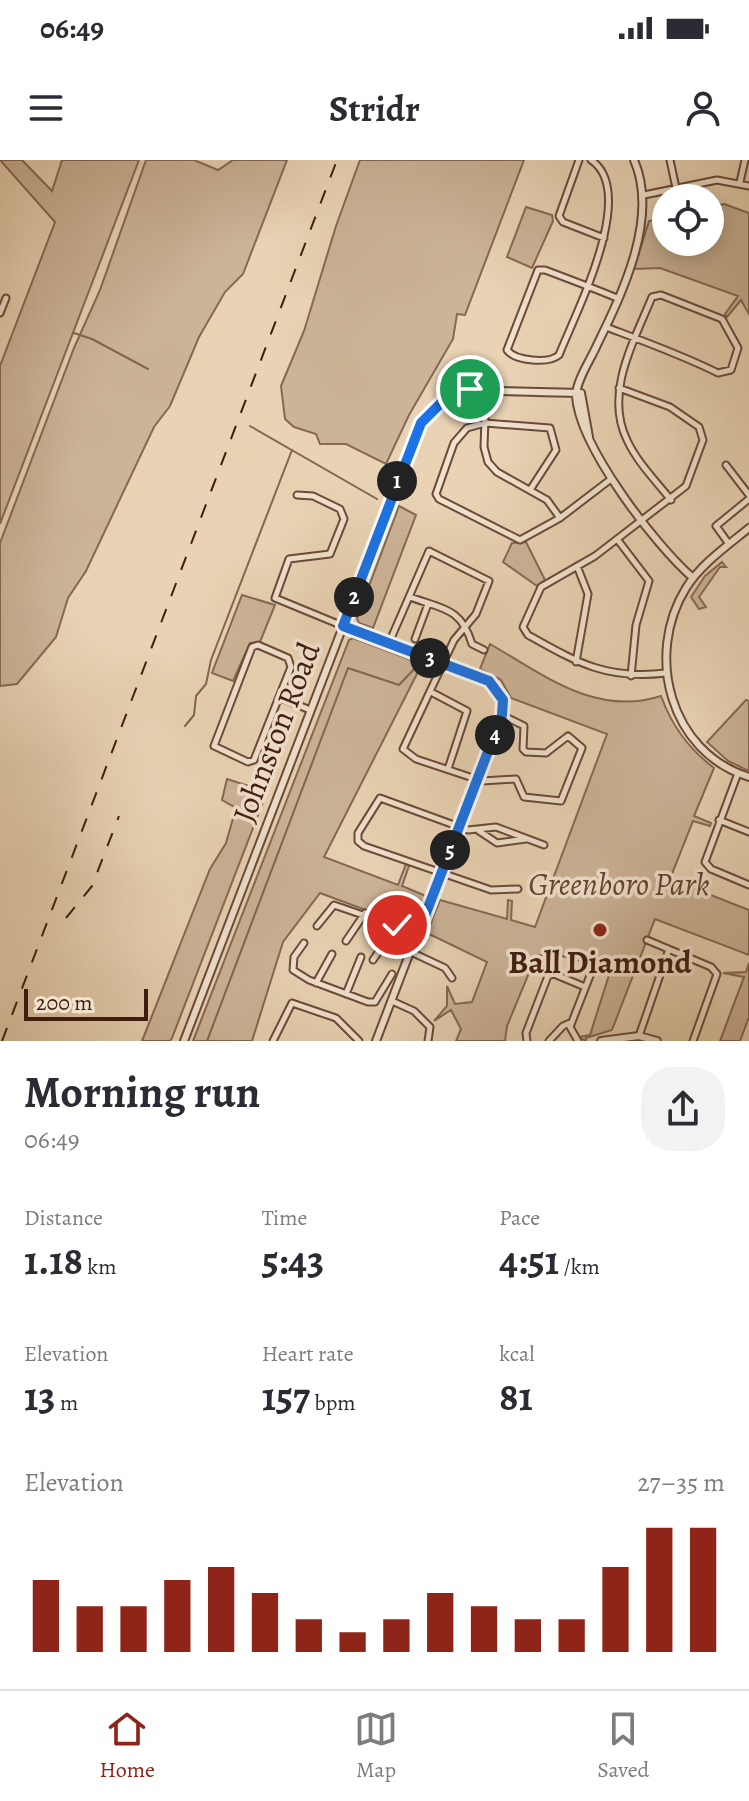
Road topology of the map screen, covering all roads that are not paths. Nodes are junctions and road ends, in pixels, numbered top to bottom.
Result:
1 (579, 160) edge
2 (591, 160) edge
3 (634, 160) edge
4 (670, 160) edge
5 (745, 160) edge
6 (740, 182) junction
7 (675, 184) edge
8 (696, 184) edge
9 (749, 186) edge
10 (652, 193) edge
11 (644, 195) junction
12 (604, 238) junction
13 (585, 286) junction
14 (6, 298) dead end
15 (617, 298) junction
16 (0, 313) edge
17 (606, 327) junction
18 (635, 339) junction
19 (619, 388) junction
20 (486, 389) junction
21 (578, 393) junction
22 (485, 423) junction
23 (726, 465) dead end
24 (611, 479) junction
25 (530, 490) junction
26 (297, 495) dead end
27 (749, 497) edge
28 (671, 500) junction
29 (560, 518) junction
30 (643, 519) junction
31 (749, 528) edge
32 (617, 539) junction
33 (729, 544) junction
34 (577, 566) junction
35 (693, 578) junction
36 (410, 597) junction
37 (428, 604) junction
38 (466, 624) junction
39 (343, 626) junction
40 (415, 639) dead end
41 (389, 643) junction
42 (484, 650) dead end
43 (576, 662) junction
44 (444, 664) junction
45 (666, 673) junction
46 (631, 676) junction
47 (431, 692) junction
48 (279, 697) junction
49 (310, 710) junction
50 (502, 715) junction
51 (448, 769) junction
52 (738, 773) junction
53 (749, 777) edge
54 (477, 779) junction
55 (719, 820) junction
56 (459, 827) junction
57 (479, 831) junction
58 (749, 832) edge
59 (527, 839) junction
60 (544, 845) dead end
61 (442, 873) junction
62 (749, 885) edge
63 (518, 889) dead end
64 (365, 913) junction
65 (397, 925) junction
66 (317, 926) dead end
67 (418, 934) junction
68 (647, 940) dead end
69 (346, 941) dead end
70 (304, 943) dead end
71 (411, 952) junction
72 (668, 952) junction
73 (332, 954) dead end
74 (361, 957) dead end
75 (373, 960) dead end
76 (593, 968) dead end
77 (392, 974) dead end
78 (452, 978) dead end
79 (316, 983) junction
80 (585, 987) junction
81 (385, 990) junction
82 (346, 994) junction
83 (394, 998) junction
84 (572, 1022) junction
85 (639, 1036) junction
86 (612, 1040) edge
87 (184, 1041) edge
88 (273, 1041) edge
89 (359, 1041) edge
90 (376, 1041) edge
91 (428, 1041) edge
92 (527, 1041) edge
93 (549, 1041) edge
94 (578, 1041) edge
95 (601, 1041) edge
96 (657, 1041) edge
97 (693, 1041) edge

1 - 12 street
2 - 12 street
3 - 11 street
4 - 7 street
5 - 6 street
6 - 8 street
6 - 9 street
10 - 11 street
11 - 15 street
12 - 13 street
13 - 13 street
13 - 15 street
14 - 16 street
15 - 17 street
17 - 18 street
17 - 21 street
18 - 18 street
18 - 19 street
19 - 28 street
19 - 28 street
20 - 21 street, Johnston Road
20 - 22 street
20 - 39 street, Johnston Road
21 - 24 street
22 - 25 street
22 - 25 street
22 - 29 street
23 - 27 street
24 - 29 street
24 - 30 street
25 - 29 street
26 - 39 street
27 - 33 street
28 - 30 street
30 - 32 street
30 - 35 street
31 - 33 street
32 - 34 street
32 - 46 street
33 - 35 street
34 - 43 street
34 - 43 street
35 - 45 street
36 - 37 street
36 - 38 street
36 - 41 street
37 - 38 street
37 - 40 street
38 - 42 street
38 - 44 street
39 - 41 street
39 - 49 street, Johnston Road
41 - 44 street
43 - 46 street
44 - 47 street
44 - 50 street
45 - 46 street
45 - 52 street
47 - 51 street
47 - 51 street
48 - 48 street
48 - 49 street
49 - 87 street, Johnston Road
50 - 54 street
50 - 54 street
51 - 54 street
52 - 53 street
52 - 55 street
54 - 56 street
55 - 58 street
55 - 62 street
56 - 57 street
56 - 61 street
56 - 61 street
57 - 59 street
57 - 59 street
59 - 60 street
61 - 63 street
61 - 67 street
64 - 65 street
64 - 66 street
64 - 69 street
65 - 67 street
65 - 75 street
67 - 71 street
68 - 72 street
70 - 79 street
71 - 78 street
71 - 83 street
72 - 85 street
72 - 97 street
73 - 79 street
74 - 82 street
76 - 80 street
77 - 81 street
79 - 82 street
80 - 84 street
80 - 92 street
81 - 82 street
81 - 83 street
83 - 90 street
83 - 91 street
84 - 93 street
84 - 94 street
85 - 86 street
85 - 96 street
86 - 95 street
88 - 89 street

